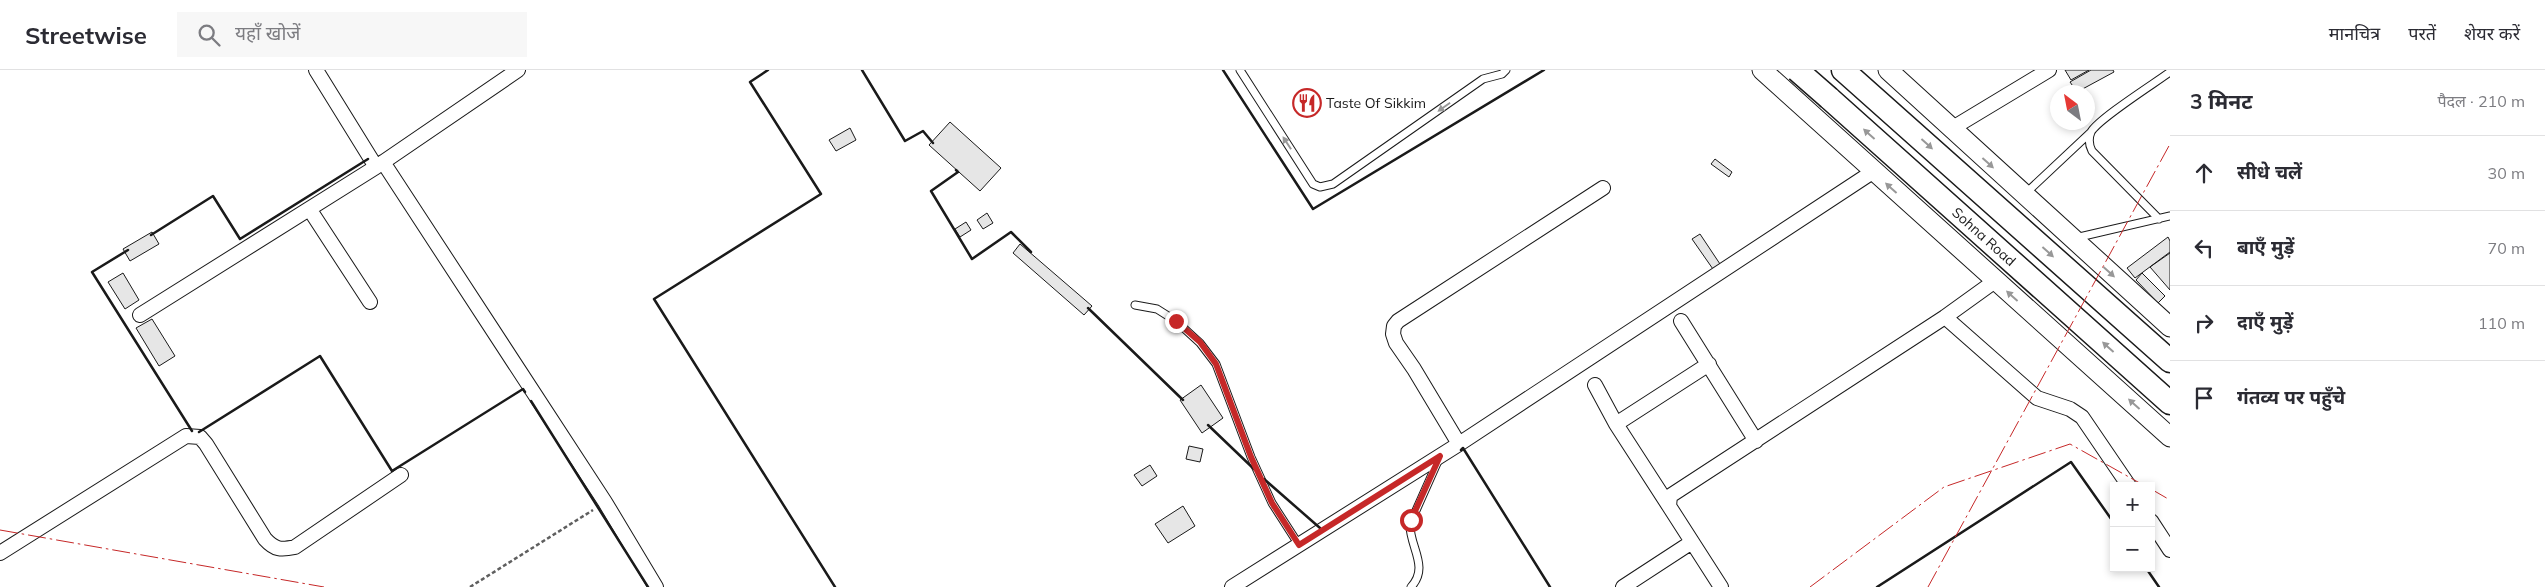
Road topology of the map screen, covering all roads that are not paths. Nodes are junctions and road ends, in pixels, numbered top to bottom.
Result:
1 (316, 70) edge
2 (518, 70) edge
3 (1240, 70) edge
4 (1485, 70) edge
5 (1506, 70) edge
6 (1762, 70) edge
7 (1797, 70) edge
8 (1808, 70) edge
9 (1888, 70) edge
10 (2049, 70) edge
11 (2170, 72) edge
12 (1847, 74) edge
13 (1484, 78) junction
14 (1795, 100) junction
15 (1951, 129) junction
16 (2092, 131) junction
17 (380, 165) junction
18 (1874, 172) junction
19 (1603, 188) dead end
20 (2024, 195) junction
21 (310, 210) junction
22 (2170, 216) edge
23 (2159, 219) junction
24 (2072, 239) junction
25 (1995, 281) junction
26 (370, 302) dead end
27 (1135, 305) dead end
28 (140, 315) dead end
29 (1945, 317) junction
30 (1681, 320) dead end
31 (2170, 327) edge
32 (2170, 361) edge
33 (1709, 364) junction
34 (1594, 385) dead end
35 (2170, 403) edge
36 (1616, 424) junction
37 (2170, 437) edge
38 (1756, 441) junction
39 (1459, 444) junction
40 (1440, 456) junction
41 (401, 474) dead end
42 (2126, 482) edge
43 (1669, 506) junction
44 (2155, 527) edge
45 (1692, 542) junction
46 (1299, 545) junction
47 (2170, 550) edge
48 (0, 553) edge
49 (656, 587) edge
50 (1232, 587) edge
51 (1411, 587) edge
52 (1623, 587) edge
53 (1721, 587) edge

1 - 17 street
2 - 17 street
13 -> 3 lane
4 - 13 lane
5 - 13 lane
6 - 14 main road
35 -> 7 highway, Sohna Road, bridge
8 - 14 main road
9 - 15 main road
10 - 15 street
11 - 16 lane
12 -> 32 highway
14 - 18 main road
15 -> 20 main road
16 - 20 lane
16 - 23 lane
17 - 21 street
17 - 49 street
25 -> 18 main road
18 - 39 street
19 - 39 street
20 - 24 main road
21 - 26 street
21 - 28 street
22 - 23 lane
23 - 24 lane
24 -> 31 main road
25 - 29 street
37 -> 25 main road
27 - 46 lane
29 - 38 street
29 - 42 street
30 - 33 street
33 - 36 street
33 - 38 street
34 - 36 street
36 - 43 street
38 - 43 street
39 - 40 street
40 - 46 street
40 - 51 lane
41 - 48 street
43 - 45 street
44 - 47 street
45 - 52 street
45 - 53 street
46 - 50 street

